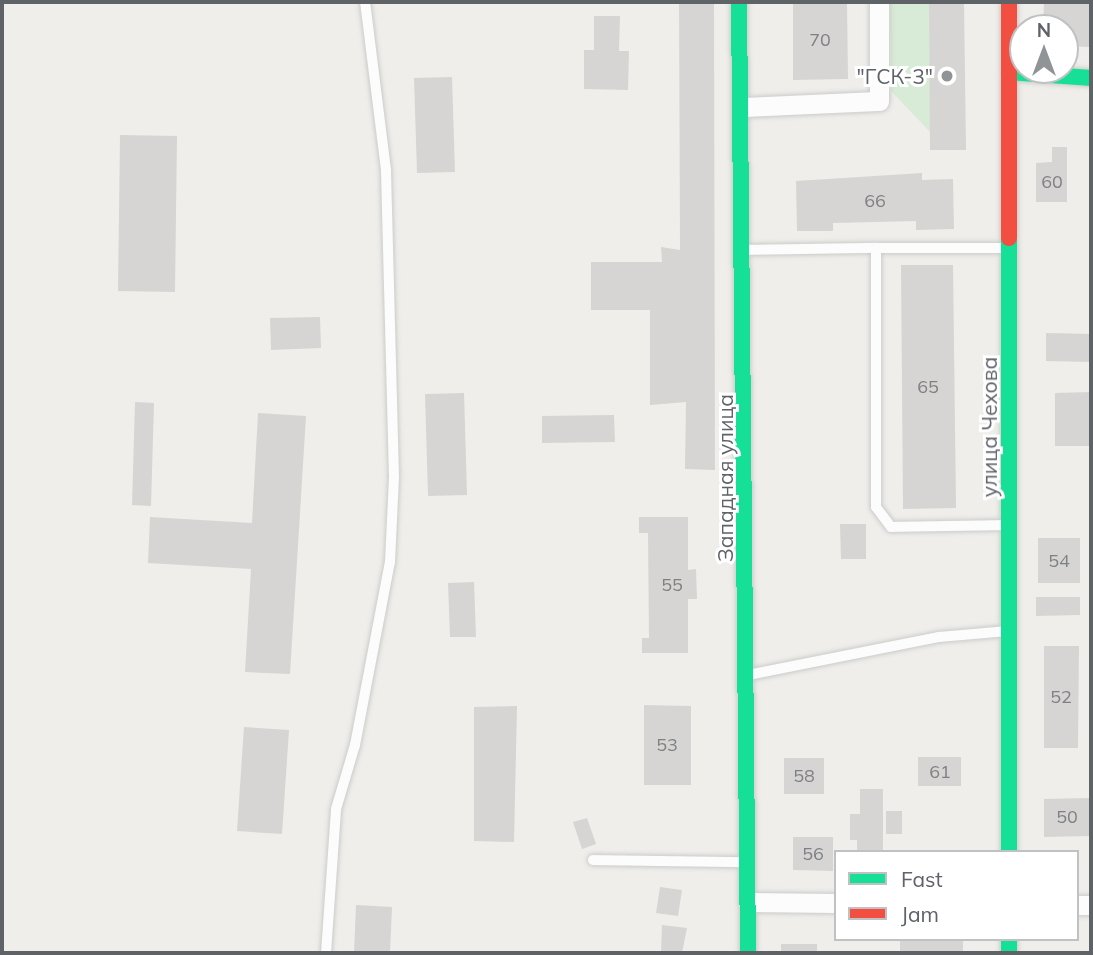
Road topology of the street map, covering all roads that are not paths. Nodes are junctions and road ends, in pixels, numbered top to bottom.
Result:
1 (365, 2) edge
2 (739, 2) edge
3 (879, 2) edge
4 (1009, 84) edge
5 (742, 107) junction
6 (876, 248) junction
7 (1010, 248) junction
8 (744, 250) junction
9 (1009, 525) junction
10 (1010, 631) junction
11 (747, 675) junction
12 (1009, 850) edge
13 (593, 860) dead end
14 (748, 862) junction
15 (748, 902) junction
16 (834, 903) edge
17 (326, 953) edge
18 (748, 953) edge

1 - 17 lane
2 - 5 street, Западная улица
3 - 5 street
4 - 7 street, улица Чехова
5 - 8 street, Западная улица
6 - 7 lane
6 - 8 lane
6 - 9 lane
7 - 9 street, улица Чехова
8 - 11 street, Западная улица
9 - 10 street, улица Чехова
10 - 11 lane
10 - 12 street, улица Чехова
11 - 14 street, Западная улица
13 - 14 lane
14 - 15 street, Западная улица
15 - 16 street
15 - 18 street, Западная улица

